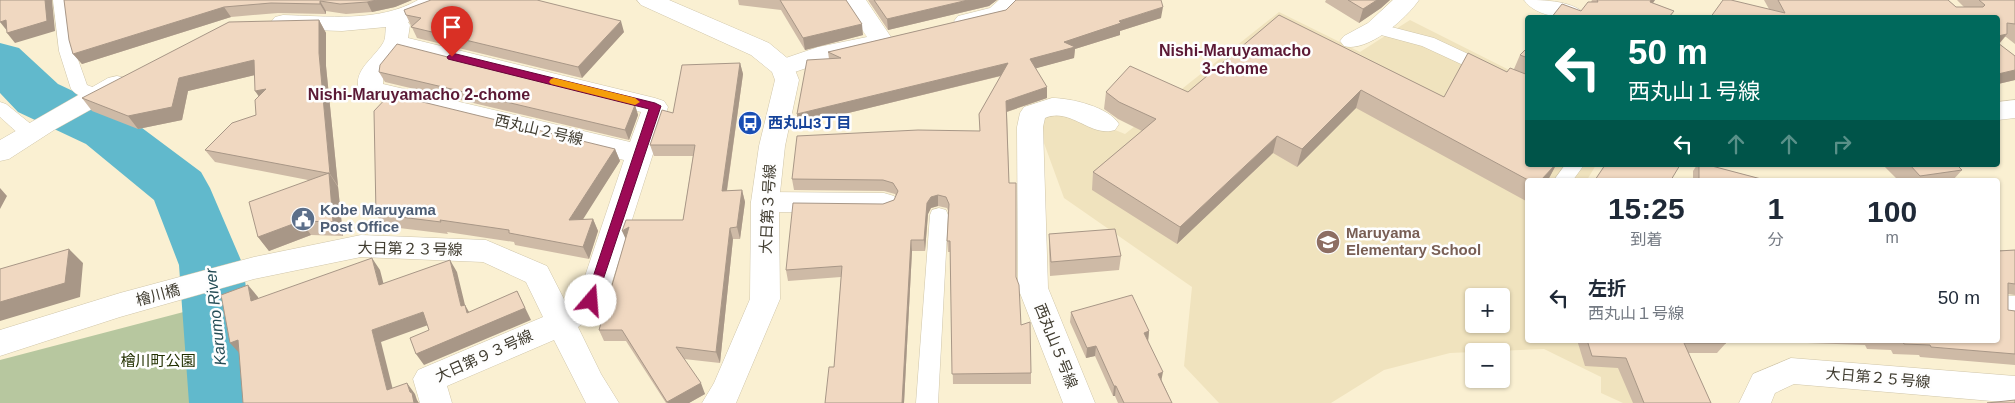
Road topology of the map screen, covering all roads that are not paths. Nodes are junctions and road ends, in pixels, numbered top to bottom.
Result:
1 (61, 0) edge
2 (434, 0) edge
3 (854, 0) edge
4 (1013, 0) edge
5 (1407, 0) edge
6 (1536, 0) edge
7 (659, 2) edge
8 (970, 10) edge
9 (1570, 15) edge
10 (264, 22) edge
11 (947, 26) edge
12 (1376, 28) junction
13 (397, 31) junction
14 (1352, 41) dead end
15 (783, 68) junction
16 (139, 73) edge
17 (1525, 88) edge
18 (93, 97) junction
19 (0, 108) edge
20 (2015, 109) edge
21 (2000, 111) edge
22 (1106, 124) dead end
23 (38, 129) junction
24 (0, 152) edge
25 (640, 154) junction
26 (1573, 167) edge
27 (1565, 178) edge
28 (765, 202) junction
29 (884, 203) edge
30 (939, 215) dead end
31 (254, 268) joint
32 (2000, 307) edge
33 (2015, 308) edge
34 (561, 323) junction
35 (0, 343) edge
36 (2015, 390) edge
37 (436, 403) edge
38 (603, 403) edge
39 (718, 403) edge
40 (927, 403) edge
41 (1079, 403) edge
42 (1755, 403) edge

1 - 18 lane
2 - 13 street
3 - 15 street
4 - 8 street
5 - 12 street
6 - 9 street
7 - 15 street
8 - 11 street
10 - 13 street
12 - 14 street
12 - 17 lane
13 - 25 street
13 - 25 street, 西丸山２号線
15 - 28 street, 大日第３号線
16 - 18 street
18 - 23 street
19 - 23 lane
20 - 21 street
22 - 41 street, 西丸山５号線
23 - 24 street
25 - 34 street
26 - 27 lane
28 - 29 street
28 - 39 street, 大日第３号線
30 - 40 lane
31 - 34 street, 大日第２３号線
31 - 35 street, 檜川橋
32 - 33 street
34 - 37 street, 大日第９３号線
34 - 38 street, 大日第２３号線
36 - 42 street, 大日第２５号線

